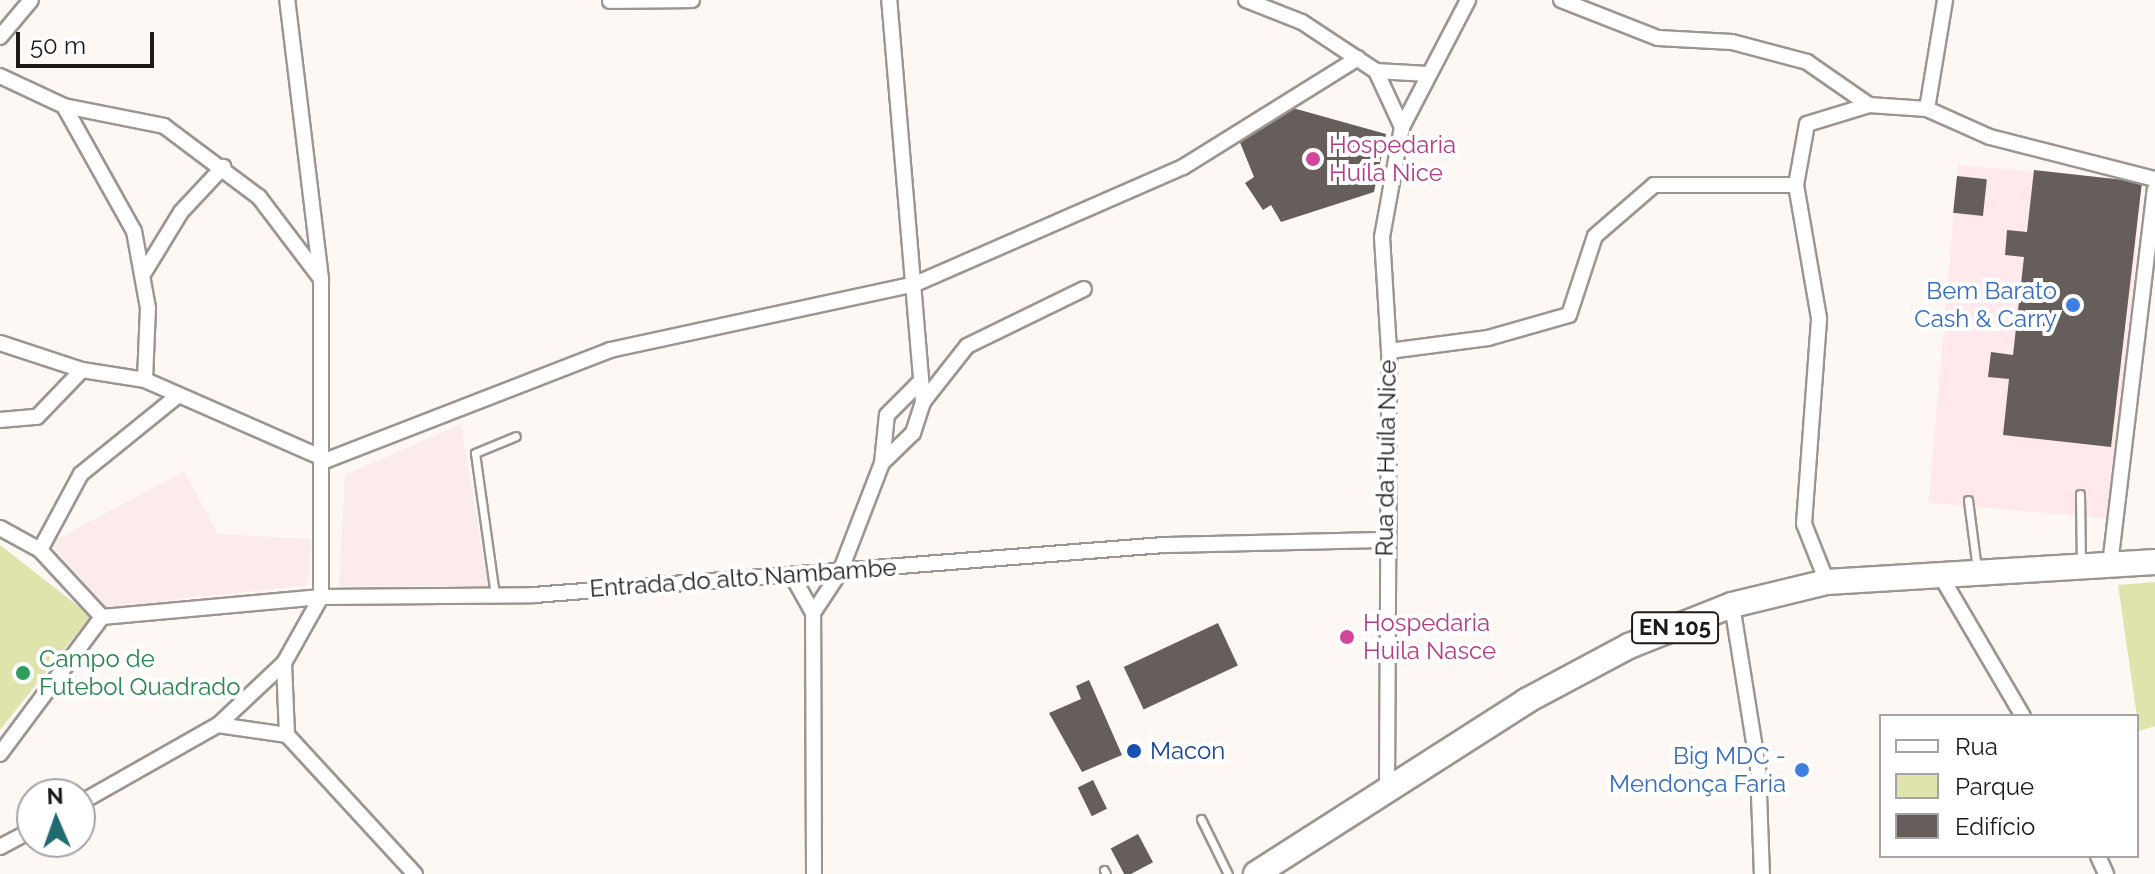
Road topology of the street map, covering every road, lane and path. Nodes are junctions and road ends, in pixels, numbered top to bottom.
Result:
1 (31, 0) edge
2 (287, 0) edge
3 (692, 0) edge
4 (889, 0) edge
5 (1246, 0) edge
6 (1468, 0) edge
7 (1561, 0) edge
8 (1945, 0) edge
9 (610, 1) edge
10 (0, 37) edge
11 (1358, 58) junction
12 (1376, 71) junction
13 (1428, 74) junction
14 (0, 76) edge
15 (1869, 105) junction
16 (64, 106) junction
17 (1927, 109) junction
18 (1402, 127) junction
19 (223, 167) junction
20 (2155, 179) edge
21 (1796, 185) junction
22 (2155, 190) edge
23 (145, 271) junction
24 (321, 279) junction
25 (915, 284) junction
26 (1084, 289) dead end
27 (0, 343) edge
28 (1389, 351) junction
29 (82, 370) junction
30 (145, 380) junction
31 (921, 381) junction
32 (176, 397) junction
33 (923, 402) junction
34 (0, 420) edge
35 (516, 436) dead end
36 (327, 460) junction
37 (882, 463) junction
38 (2080, 494) dead end
39 (1968, 500) dead end
40 (0, 528) edge
41 (1384, 540) junction
42 (40, 550) junction
43 (2155, 562) edge
44 (2110, 565) junction
45 (2081, 566) junction
46 (1978, 571) junction
47 (840, 572) junction
48 (1939, 573) junction
49 (793, 577) junction
50 (1827, 582) junction
51 (321, 597) junction
52 (496, 597) junction
53 (1732, 605) junction
54 (813, 613) junction
55 (102, 617) junction
56 (284, 663) junction
57 (2022, 714) edge
58 (218, 725) junction
59 (287, 735) junction
60 (0, 754) edge
61 (1387, 790) junction
62 (96, 794) edge
63 (1201, 819) dead end
64 (415, 874) edge
65 (814, 874) edge
66 (1228, 874) edge
67 (1256, 874) edge
68 (1762, 874) edge

1 - 10 street
2 - 24 street
3 - 9 street
4 - 25 street
5 - 11 street
6 - 13 street, Rua da Huíla Nice
7 - 15 street
8 - 17 street
11 - 12 street
11 - 25 street
12 - 13 street
12 - 18 street
13 - 18 street, Rua da Huíla Nice
14 - 16 street
15 - 17 street
15 - 21 street
16 - 19 street
16 - 23 street
17 - 20 street
18 - 28 street, Rua da Huíla Nice
19 - 23 street
19 - 24 street
21 - 28 street
21 - 50 street
22 - 44 street
23 - 30 street
24 - 36 street
25 - 31 street
25 - 36 street
26 - 33 street
27 - 29 street
28 - 41 street, Rua da Huíla Nice
29 - 30 street
29 - 34 street
30 - 32 street
31 - 33 street
31 - 37 street
32 - 36 street
32 - 42 street
33 - 37 street
35 - 52 lane
36 - 51 street
37 - 47 street
38 - 45 lane
39 - 46 lane
40 - 42 street
41 - 47 street, Entrada do alto Nambambe
41 - 61 street, Rua da Huíla Nice
42 - 55 street
43 - 44 main road, EN 105
44 - 45 main road, EN 105
45 - 46 main road, EN 105
46 - 48 main road, EN 105
47 - 49 street, Entrada do alto Nambambe
47 - 54 street
48 - 50 main road, EN 105
48 - 57 street
49 - 52 street, Entrada do alto Nambambe
49 - 54 street
50 - 53 main road, EN 105
51 - 52 street, Entrada do alto Nambambe
51 - 55 street, Entrada do alto Nambambe
51 - 56 street
53 - 61 main road, EN 105
53 - 68 street
54 - 65 street
55 - 60 street
56 - 58 street
56 - 59 street
58 - 59 street
58 - 62 street
59 - 64 street
61 - 67 main road, EN 105
63 - 66 lane

